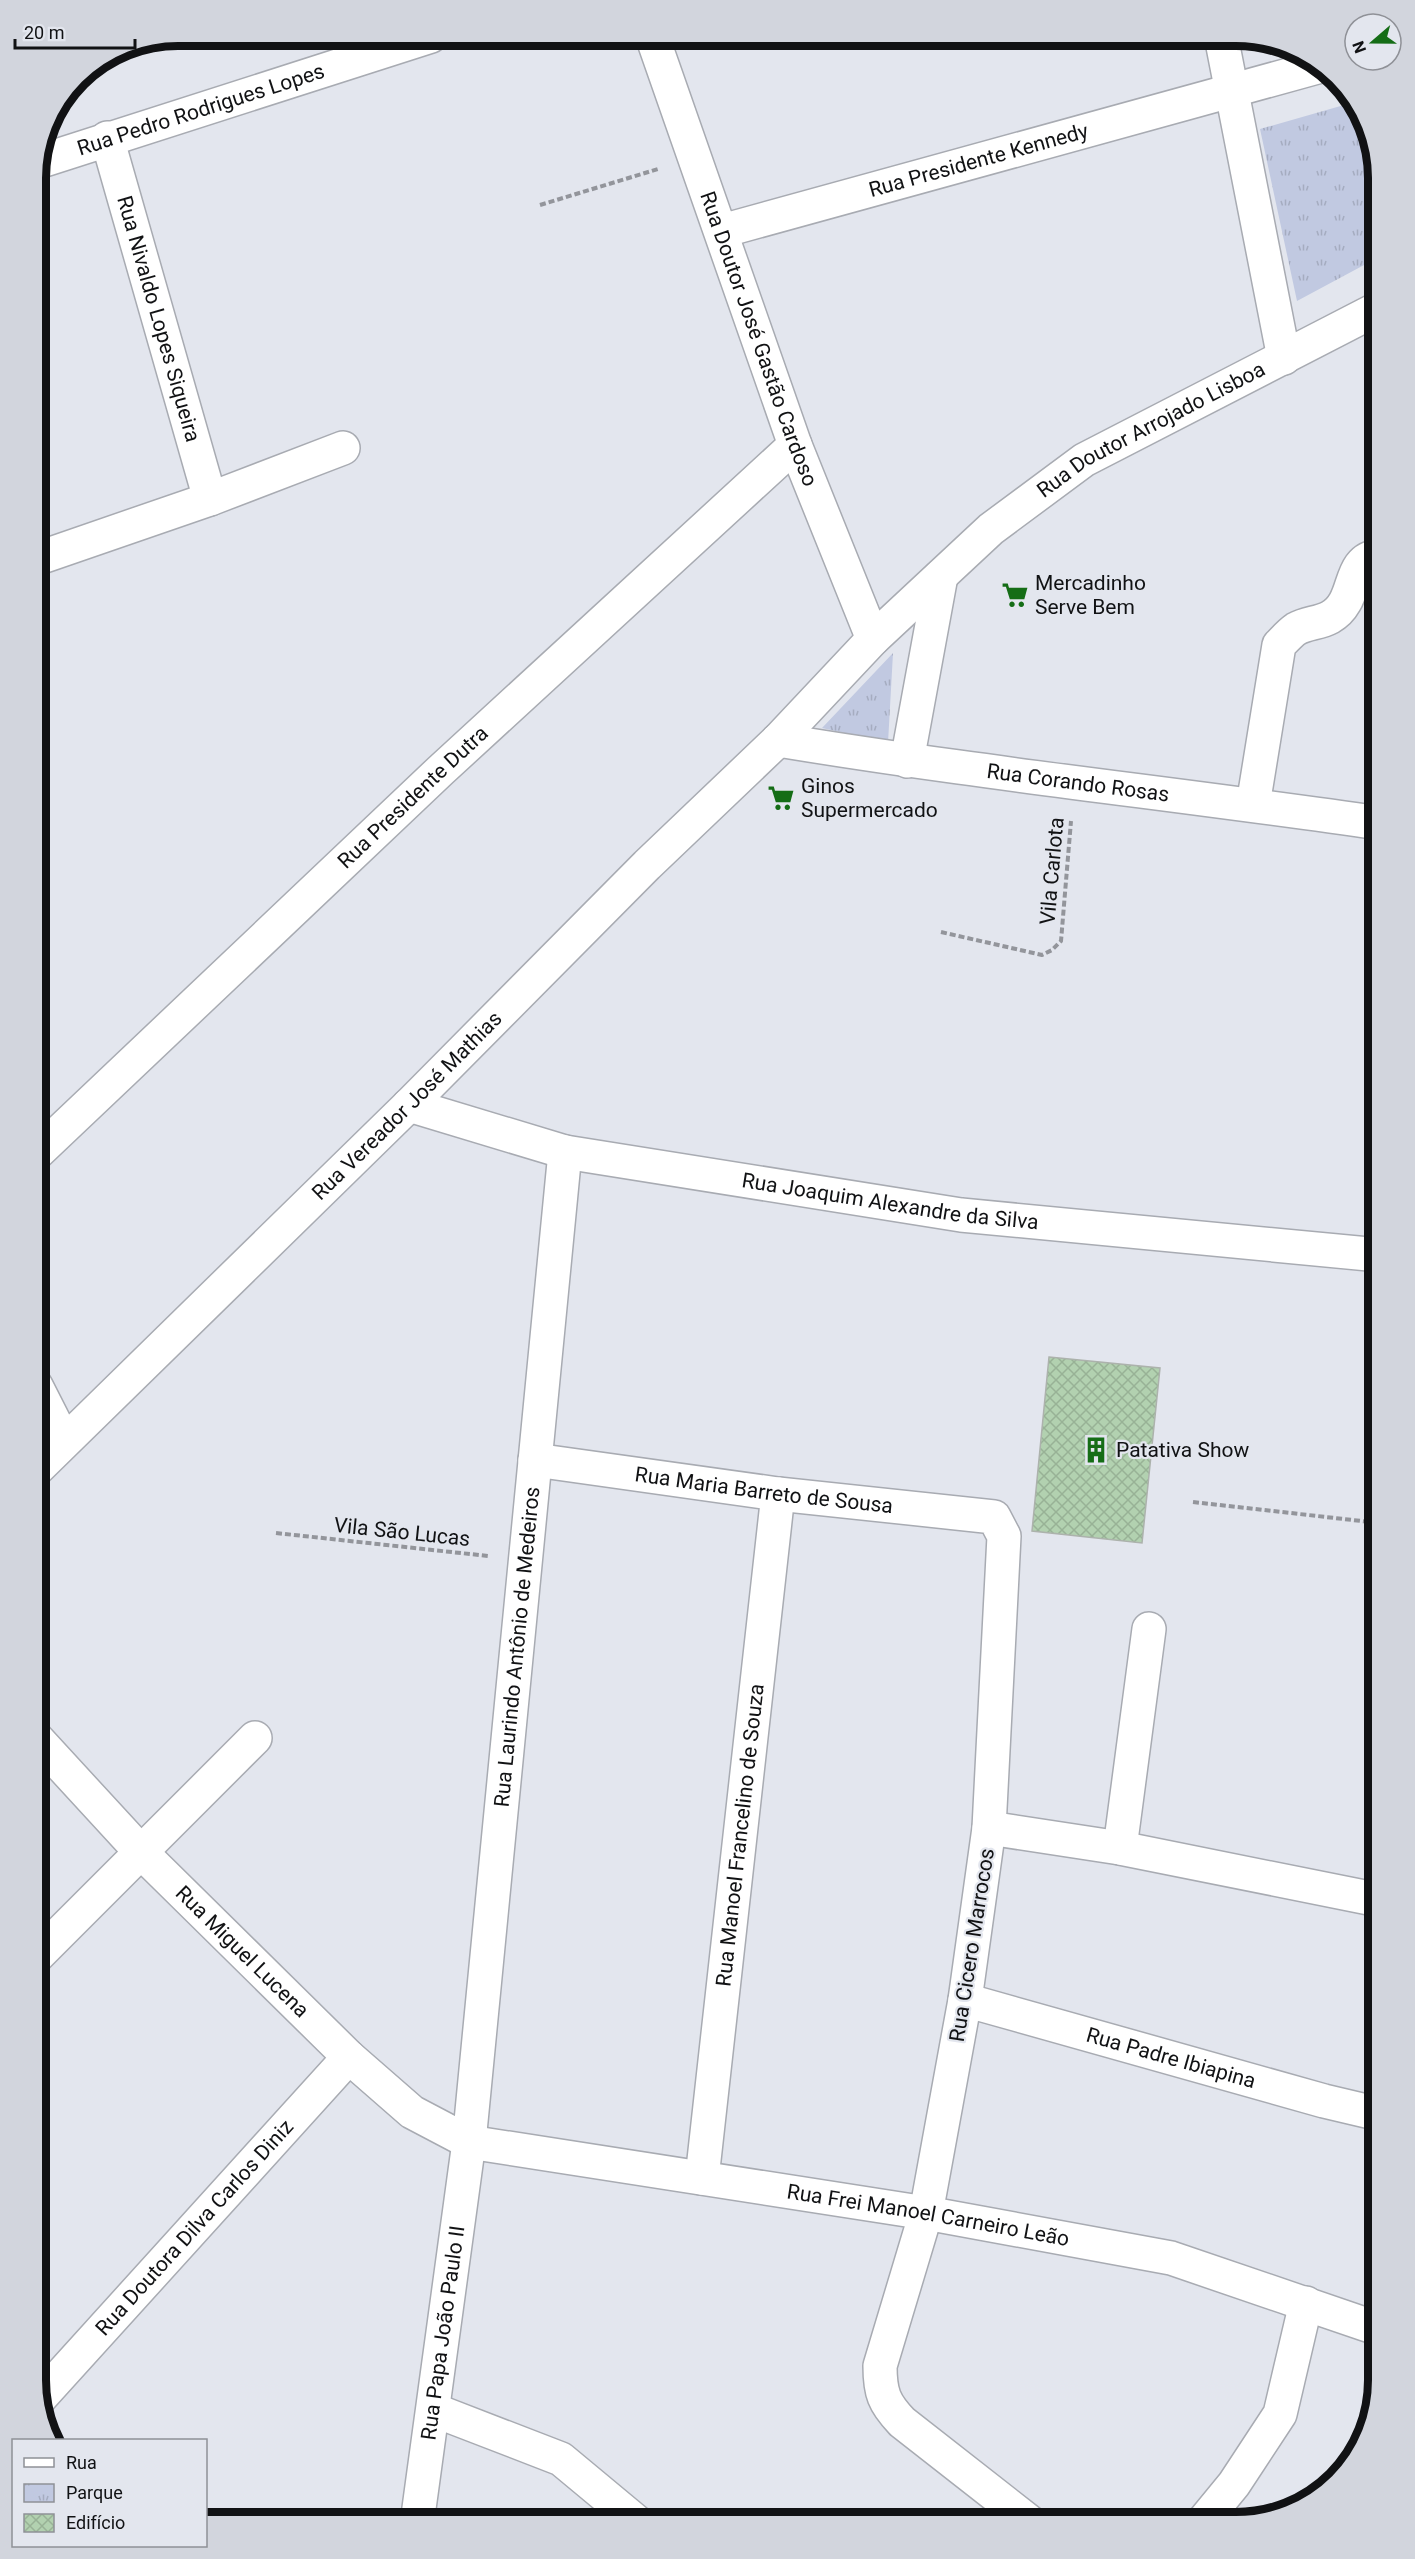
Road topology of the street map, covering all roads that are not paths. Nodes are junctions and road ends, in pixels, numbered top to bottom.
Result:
1 (363, 46) edge
2 (656, 46) edge
3 (1223, 47) edge
4 (1310, 69) edge
5 (1233, 89) junction
6 (107, 138) junction
7 (48, 158) edge
8 (722, 231) junction
9 (1368, 315) edge
10 (1284, 358) junction
11 (795, 445) junction
12 (343, 448) dead end
13 (210, 499) junction
14 (47, 555) edge
15 (1368, 560) edge
16 (941, 576) junction
17 (873, 639) junction
18 (778, 740) junction
19 (907, 761) junction
20 (1253, 805) junction
21 (1368, 821) edge
22 (409, 1105) junction
23 (47, 1144) edge
24 (565, 1152) junction
25 (1368, 1254) edge
26 (46, 1407) edge
27 (64, 1442) junction
28 (46, 1460) edge
29 (535, 1460) junction
30 (778, 1494) junction
31 (994, 1517) joint
32 (1149, 1629) dead end
33 (255, 1738) dead end
34 (46, 1749) edge
35 (989, 1828) junction
36 (1120, 1848) junction
37 (140, 1851) junction
38 (1368, 1898) edge
39 (46, 1947) edge
40 (965, 2000) junction
41 (349, 2057) junction
42 (1368, 2111) edge
43 (469, 2142) junction
44 (702, 2178) junction
45 (926, 2213) junction
46 (1306, 2303) junction
47 (1368, 2325) edge
48 (47, 2390) edge
49 (435, 2410) junction
50 (419, 2512) edge
51 (625, 2512) edge
52 (1017, 2512) edge
53 (1211, 2512) edge

1 - 6 street, Rua Pedro Rodrigues Lopes
2 - 8 street, Rua Doutor José Gastão Cardoso
3 - 5 street
4 - 5 street
5 - 8 street, Rua Presidente Kennedy
5 - 10 street
6 - 7 street, Rua Pedro Rodrigues Lopes
6 - 13 street, Rua Nivaldo Lopes Siqueira
8 - 11 street, Rua Doutor José Gastão Cardoso
9 - 10 street, Rua Doutor Arrojado Lisboa
10 - 16 street, Rua Doutor Arrojado Lisboa
11 - 17 street, Rua Doutor José Gastão Cardoso
11 - 23 street, Rua Presidente Dutra
12 - 13 street
13 - 14 street
15 - 20 street
16 - 17 street, Rua Doutor Arrojado Lisboa
16 - 19 street
17 - 18 street, Rua Vereador José Mathias
18 - 19 street, Rua Corando Rosas
18 - 22 street, Rua Vereador José Mathias
19 - 20 street, Rua Corando Rosas
20 - 21 street, Rua Corando Rosas
22 - 24 street, Rua Joaquim Alexandre da Silva
22 - 27 street, Rua Vereador José Mathias
24 - 25 street, Rua Joaquim Alexandre da Silva
24 - 29 street, Rua Laurindo Antônio de Medeiros
26 - 27 street
27 - 28 street, Rua Vereador José Mathias
29 - 30 street, Rua Maria Barreto de Sousa
29 - 43 street, Rua Laurindo Antônio de Medeiros
30 - 31 street, Rua Maria Barreto de Sousa
30 - 44 street, Rua Manoel Francelino de Souza
31 - 35 street, Rua Cicero Marrocos
32 - 36 street
33 - 37 street
34 - 37 street, Rua Miguel Lucena
35 - 36 street
35 - 40 street, Rua Cicero Marrocos
36 - 38 street
37 - 39 street
37 - 41 street, Rua Miguel Lucena
40 - 42 street, Rua Padre Ibiapina
40 - 45 street, Rua Cicero Marrocos
41 - 43 street, Rua Miguel Lucena
41 - 48 street, Rua Doutora Dilva Carlos Diniz
43 - 44 street, Rua Frei Manoel Carneiro Leão
43 - 49 street, Rua Papa João Paulo II
44 - 45 street, Rua Frei Manoel Carneiro Leão
45 - 46 street, Rua Frei Manoel Carneiro Leão
45 - 52 street, Rua Cicero Marrocos
46 - 47 street, Rua Frei Manoel Carneiro Leão
46 - 53 street
49 - 50 street, Rua Papa João Paulo II
49 - 51 street

